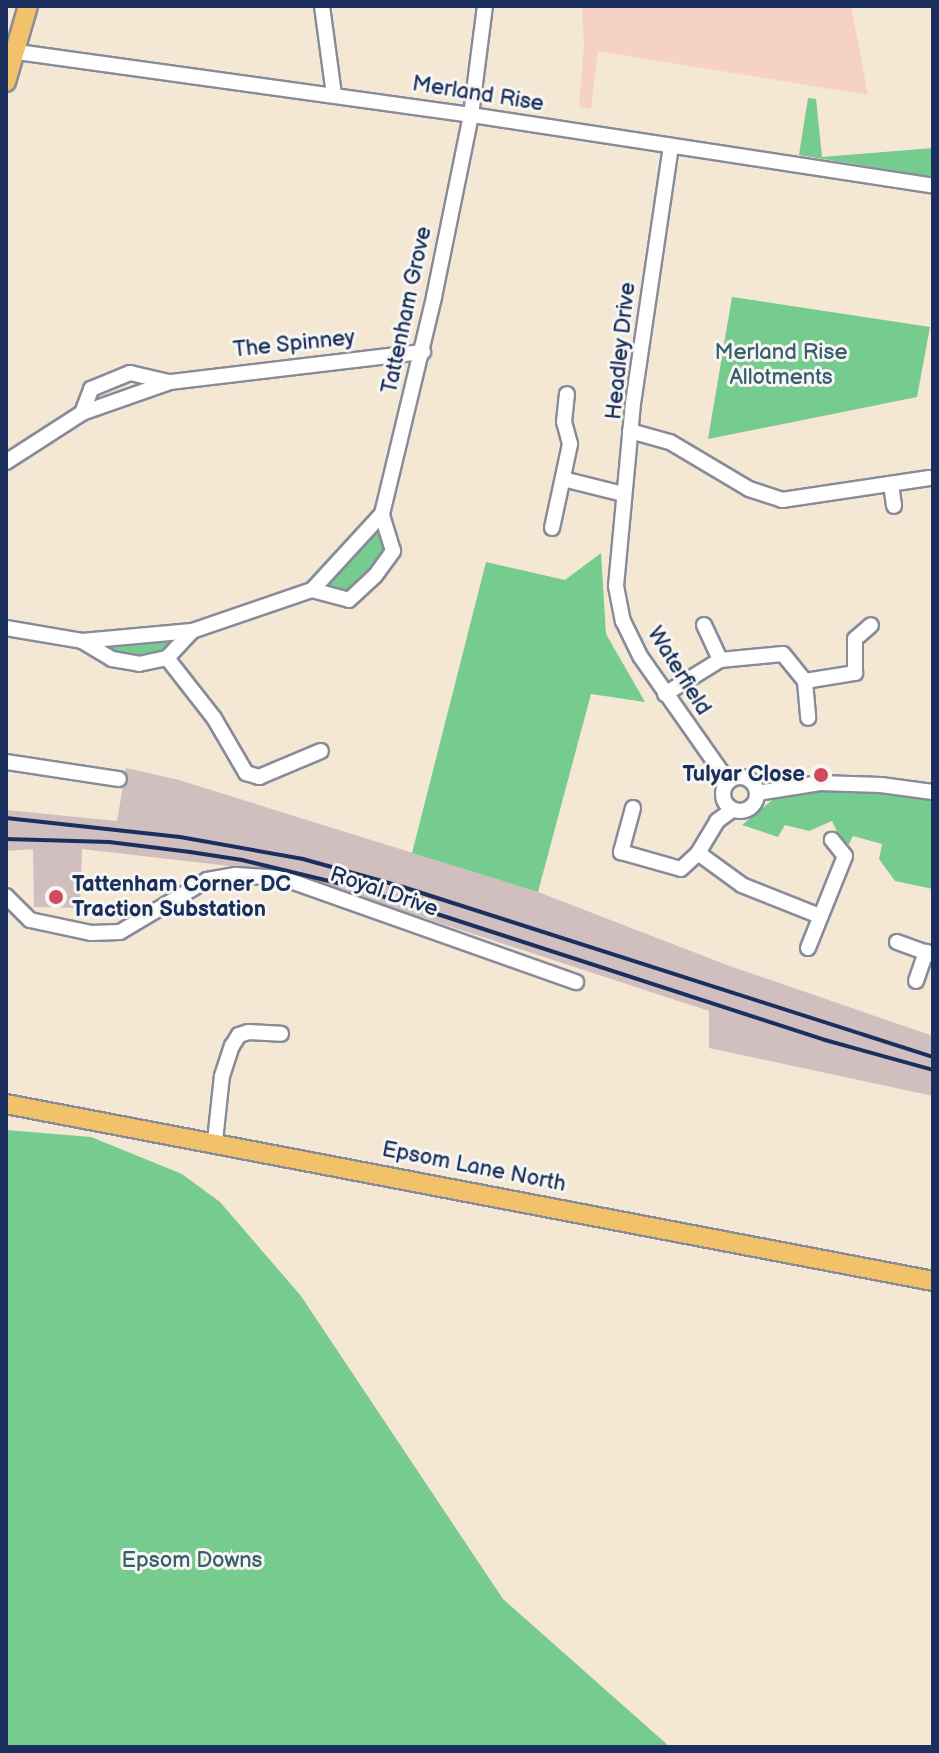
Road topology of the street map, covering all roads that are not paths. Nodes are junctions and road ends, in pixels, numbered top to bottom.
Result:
1 (28, 6) edge
2 (322, 6) edge
3 (485, 6) edge
4 (17, 52) junction
5 (6, 82) edge
6 (334, 95) junction
7 (471, 115) junction
8 (671, 146) junction
9 (933, 186) edge
10 (423, 352) junction
11 (170, 382) junction
12 (567, 394) dead end
13 (82, 413) junction
14 (630, 431) junction
15 (6, 462) edge
16 (929, 478) dead end
17 (563, 479) junction
18 (891, 484) junction
19 (623, 494) junction
20 (894, 506) dead end
21 (382, 514) junction
22 (552, 528) dead end
23 (312, 590) junction
24 (704, 625) dead end
25 (871, 625) dead end
26 (6, 628) edge
27 (192, 631) junction
28 (82, 641) junction
29 (167, 658) junction
30 (720, 660) junction
31 (805, 681) junction
32 (665, 694) junction
33 (808, 718) dead end
34 (321, 751) dead end
35 (6, 762) edge
36 (119, 779) dead end
37 (728, 781) junction
38 (933, 792) edge
39 (757, 793) junction
40 (633, 808) dead end
41 (732, 810) junction
42 (832, 840) dead end
43 (698, 853) junction
44 (6, 896) edge
45 (820, 916) junction
46 (897, 942) dead end
47 (808, 948) dead end
48 (930, 953) edge
49 (916, 981) dead end
50 (576, 982) dead end
51 (281, 1034) dead end
52 (6, 1104) edge
53 (215, 1141) junction
54 (933, 1281) edge

1 - 4 main road
2 - 6 street
3 - 7 street, Tattenham Grove
4 - 5 main road
4 - 6 street, Merland Rise
6 - 7 street, Merland Rise
7 - 8 street, Merland Rise
7 - 10 street, Tattenham Grove
8 - 9 street, Merland Rise
8 - 14 street, Headley Drive
10 - 11 street, The Spinney
10 - 21 street, Tattenham Grove
11 - 13 street, The Spinney
11 - 13 street, The Spinney
12 - 17 street
13 - 15 street, The Spinney
14 - 18 street, Headley Drive
14 - 19 street, Waterfield
16 - 18 street, Headley Drive
17 - 19 street
17 - 22 street
18 - 20 street
19 - 32 street, Waterfield
21 - 23 street, Tattenham Grove
21 - 23 street, Tattenham Grove
23 - 27 street, Tattenham Grove
24 - 30 street
25 - 31 street
26 - 28 street, Tattenham Grove
27 - 28 street, Tattenham Grove
27 - 29 street, Tattenham Grove
28 - 29 street, Tattenham Grove
29 - 34 street
30 - 31 street
30 - 32 street
31 - 33 street
32 - 37 street, Waterfield
35 - 36 street
37 - 39 street
37 - 41 street
38 - 39 street
39 - 41 street
40 - 43 street
41 - 43 street
42 - 45 street
43 - 45 street
44 - 50 street, Royal Drive
45 - 47 street
46 - 48 street
48 - 49 street
51 - 53 street
52 - 53 main road, Epsom Lane North
53 - 54 main road, Epsom Lane North

